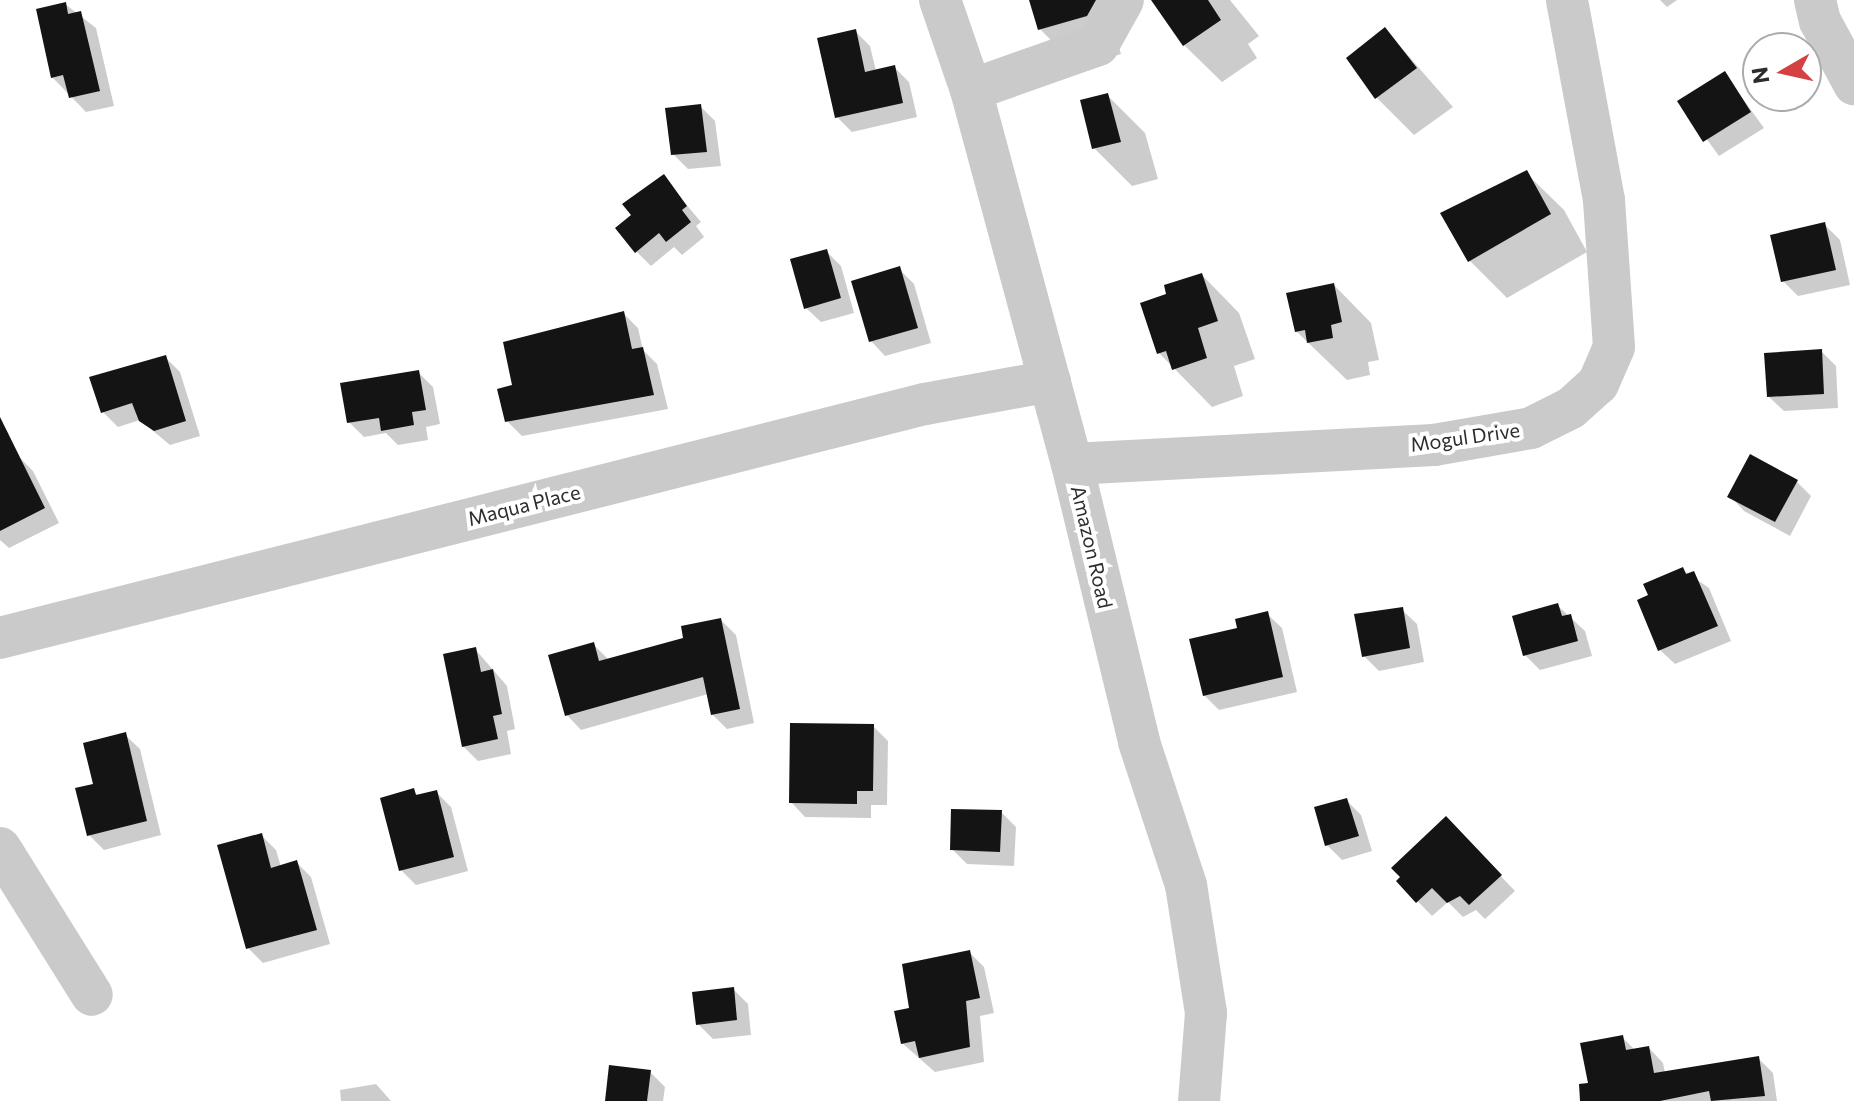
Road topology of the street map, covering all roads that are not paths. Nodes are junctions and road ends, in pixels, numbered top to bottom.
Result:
1 (940, 0) edge
2 (1123, 0) edge
3 (1567, 0) edge
4 (1815, 0) edge
5 (1854, 84) edge
6 (971, 90) junction
7 (1050, 381) junction
8 (1072, 464) junction
9 (0, 638) edge
10 (0, 848) edge
11 (92, 995) dead end
12 (1199, 1101) edge

1 - 6 street, Amazon Road
2 - 6 street
3 - 8 street, Mogul Drive
4 - 5 street
6 - 7 street, Amazon Road
7 - 8 street, Amazon Road
7 - 9 street, Maqua Place
8 - 12 street, Amazon Road
10 - 11 street

